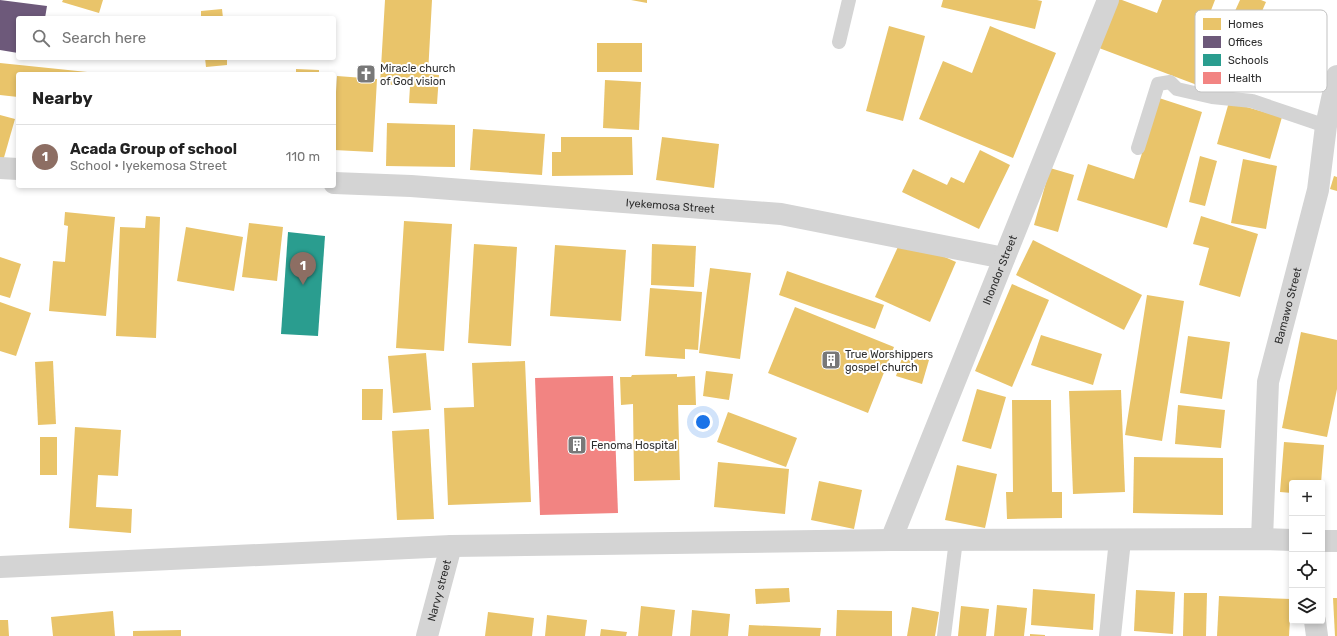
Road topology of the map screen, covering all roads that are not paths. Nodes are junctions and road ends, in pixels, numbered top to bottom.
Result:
1 (849, 0) edge
2 (1108, 0) edge
3 (839, 42) dead end
4 (1337, 76) edge
5 (1326, 126) junction
6 (1138, 148) dead end
7 (0, 168) edge
8 (16, 169) edge
9 (336, 183) edge
10 (1004, 258) junction
11 (1262, 539) junction
12 (891, 540) junction
13 (956, 540) junction
14 (1120, 540) junction
15 (1289, 540) edge
16 (1337, 540) edge
17 (1325, 541) edge
18 (451, 546) junction
19 (0, 566) edge
20 (1315, 624) edge
21 (427, 636) edge
22 (944, 636) edge
23 (1110, 636) edge
24 (1316, 636) edge

1 - 3 lane
2 - 10 street, Ihondor Street
4 - 5 street, Bamawo Street
5 - 6 lane
5 - 11 street, Bamawo Street
7 - 8 street
9 - 10 street, Iyekemosa Street
10 - 12 street, Ihondor Street
11 - 14 street
11 - 15 street
12 - 13 street
12 - 18 street
13 - 14 street
13 - 22 lane
14 - 23 street
16 - 17 street
18 - 19 street
18 - 21 street, Narvy street
20 - 24 street

